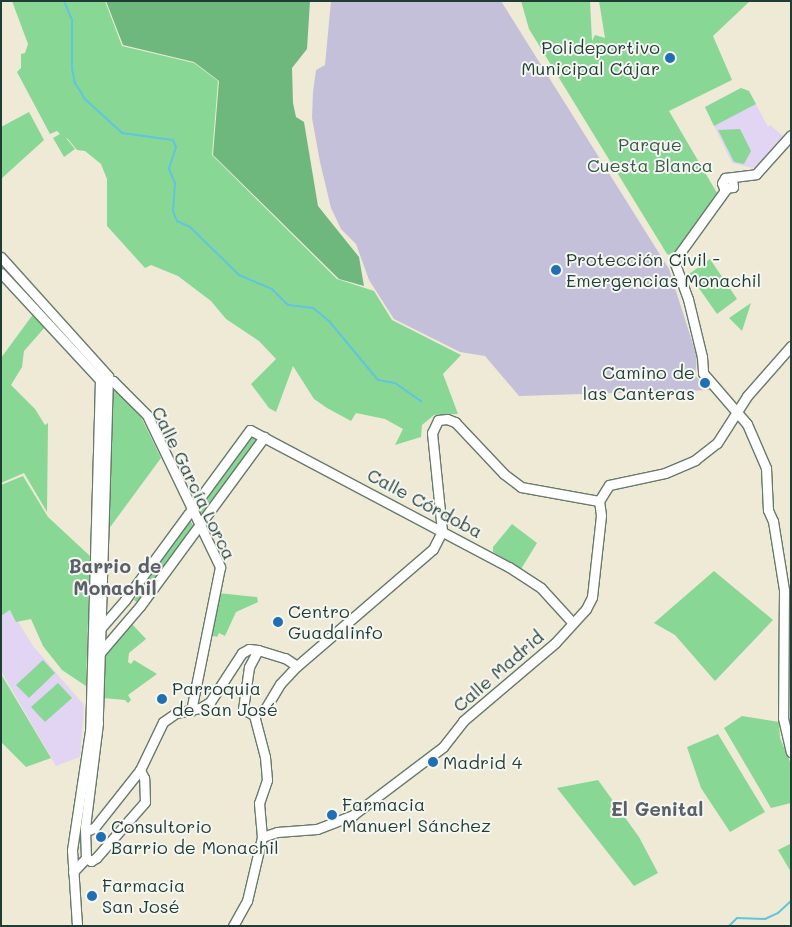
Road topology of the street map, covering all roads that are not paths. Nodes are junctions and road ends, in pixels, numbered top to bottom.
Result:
1 (791, 134) edge
2 (1, 257) edge
3 (1, 273) edge
4 (791, 346) edge
5 (104, 381) junction
6 (738, 411) junction
7 (264, 437) junction
8 (599, 501) junction
9 (442, 508) junction
10 (192, 510) junction
11 (419, 519) junction
12 (200, 525) junction
13 (442, 531) junction
14 (574, 623) junction
15 (97, 634) junction
16 (258, 650) junction
17 (96, 656) junction
18 (297, 666) junction
19 (191, 711) junction
20 (254, 715) junction
21 (791, 752) edge
22 (140, 770) junction
23 (78, 821) junction
24 (86, 829) junction
25 (262, 837) junction
26 (86, 858) junction
27 (73, 872) junction
28 (77, 926) edge
29 (233, 926) edge

1 - 6 street
2 - 5 street
3 - 5 street
4 - 6 street
5 - 10 street, Calle García Lorca
5 - 15 street
6 - 8 street
6 - 21 street
7 - 10 street, Calle Córdoba
7 - 11 street, Calle Córdoba
7 - 12 street
8 - 9 street
8 - 14 street, Calle Madrid
9 - 11 street
9 - 13 street
10 - 12 street, Calle García Lorca
10 - 15 street
11 - 13 street, Calle Córdoba
12 - 17 street
12 - 19 street, Calle García Lorca
13 - 14 street, Calle Córdoba
13 - 18 street
14 - 25 street, Calle Madrid
15 - 17 street
16 - 18 street
16 - 19 street
16 - 20 street
17 - 23 street
17 - 24 street
18 - 20 street
19 - 22 street
20 - 25 street
22 - 24 street
22 - 26 street
23 - 24 street
23 - 27 street
24 - 26 street
25 - 29 street
26 - 27 street
27 - 28 street

